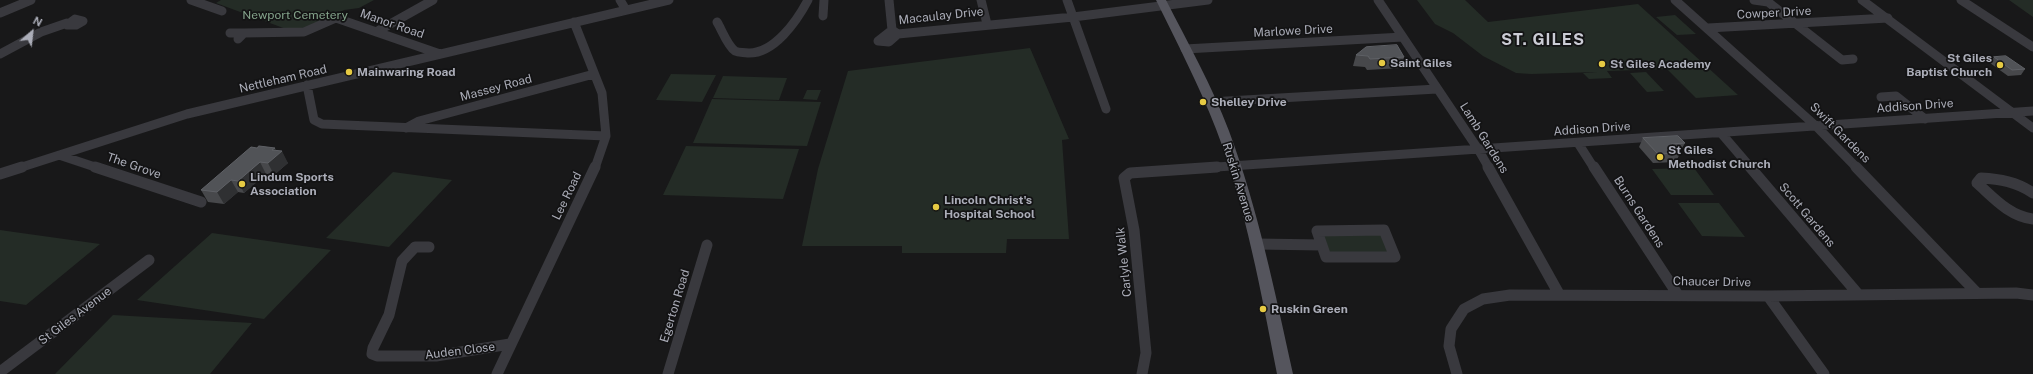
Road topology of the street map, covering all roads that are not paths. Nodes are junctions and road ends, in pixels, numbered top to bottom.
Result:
1 (31, 0) edge
2 (191, 0) edge
3 (433, 0) edge
4 (620, 0) edge
5 (669, 0) edge
6 (808, 0) edge
7 (824, 0) edge
8 (889, 0) edge
9 (980, 0) edge
10 (1068, 0) edge
11 (1208, 0) edge
12 (1378, 0) edge
13 (1675, 0) edge
14 (1754, 0) edge
15 (1862, 0) edge
16 (1961, 0) edge
17 (1769, 1) edge
18 (1162, 2) edge
19 (626, 10) junction
20 (222, 12) dead end
21 (0, 13) edge
22 (823, 16) dead end
23 (1073, 17) junction
24 (1888, 18) junction
25 (574, 22) junction
26 (67, 23) dead end
27 (721, 24) dead end
28 (987, 24) junction
29 (1796, 24) junction
30 (1708, 28) junction
31 (376, 32) junction
32 (230, 33) dead end
33 (1403, 37) junction
34 (2033, 47) edge
35 (1185, 49) junction
36 (0, 54) edge
37 (440, 54) junction
38 (1842, 60) junction
39 (1853, 60) dead end
40 (1832, 61) dead end
41 (594, 74) junction
42 (307, 85) junction
43 (1437, 89) junction
44 (1908, 95) dead end
45 (1896, 96) junction
46 (1881, 97) dead end
47 (1210, 102) junction
48 (1106, 109) dead end
49 (2033, 111) edge
50 (2014, 113) junction
51 (1925, 119) junction
52 (1817, 127) junction
53 (405, 128) junction
54 (2033, 128) edge
55 (1721, 134) junction
56 (606, 136) junction
57 (1578, 143) junction
58 (1478, 150) junction
59 (59, 155) junction
60 (1234, 166) junction
61 (1152, 171) joint
62 (0, 174) edge
63 (2033, 193) edge
64 (201, 202) dead end
65 (2033, 219) edge
66 (1257, 244) junction
67 (707, 245) dead end
68 (1322, 245) junction
69 (429, 247) dead end
70 (150, 260) dead end
71 (1977, 293) junction
72 (1559, 294) junction
73 (1858, 294) junction
74 (1678, 295) junction
75 (2033, 295) edge
76 (1768, 296) junction
77 (510, 344) junction
78 (0, 372) edge
79 (496, 374) edge
80 (668, 374) edge
81 (1142, 374) edge
82 (1285, 374) edge
83 (1457, 374) edge
84 (1824, 374) edge

1 - 21 street
2 - 20 street
3 - 31 street
4 - 19 street
5 - 19 street, Nettleham Road
6 - 27 street
7 - 22 street
8 - 28 street, Macaulay Drive
9 - 28 street
10 - 23 street
11 - 18 street, Macaulay Drive
12 - 33 street, Lamb Gardens
13 - 30 street, Swift Gardens
14 - 17 street
15 - 24 street
16 - 34 street
17 - 29 street
18 - 23 street, Macaulay Drive
18 - 35 main road, Ruskin Avenue
19 - 25 street, Nettleham Road
23 - 28 street, Macaulay Drive
23 - 48 street
24 - 29 street, Cowper Drive
24 - 50 street
25 - 37 street, Nettleham Road
25 - 41 street, Lee Road
26 - 36 street
29 - 30 street, Cowper Drive
29 - 38 street
30 - 52 street, Swift Gardens
31 - 32 street, Manor Road
31 - 37 street, Manor Road
33 - 35 street, Marlowe Drive
33 - 43 street, Lamb Gardens
35 - 47 main road, Ruskin Avenue
37 - 42 street, Nettleham Road
38 - 39 street
38 - 40 street
41 - 53 street, Massey Road
41 - 56 street, Lee Road
42 - 53 street
42 - 59 street, Nettleham Road
43 - 47 street
43 - 58 street, Lamb Gardens
44 - 45 street
45 - 46 street
45 - 51 street
47 - 60 main road, Ruskin Avenue
49 - 50 street, Addison Drive
50 - 51 street, Addison Drive
50 - 54 street
51 - 52 street, Addison Drive
52 - 55 street, Addison Drive
52 - 71 street, Swift Gardens
53 - 56 street
55 - 57 street, Addison Drive
55 - 73 street, Scott Gardens
56 - 77 street, Lee Road
57 - 58 street, Addison Drive
57 - 74 street, Burns Gardens
58 - 60 street, Addison Drive
58 - 72 street, Lamb Gardens
59 - 62 street, Nettleham Road
59 - 64 street, The Grove
60 - 61 street, Addison Drive
60 - 66 main road, Ruskin Avenue
61 - 81 street, Carlyle Walk
63 - 65 street
66 - 68 street
66 - 82 main road, Ruskin Avenue
67 - 80 street, Egerton Road
68 - 68 street
69 - 77 street, Auden Close
70 - 78 street, St Giles Avenue
71 - 73 street, Chaucer Drive
71 - 75 street, Chaucer Drive
72 - 74 street, Chaucer Drive
72 - 83 street, Chaucer Drive
73 - 76 street, Chaucer Drive
74 - 76 street, Chaucer Drive
76 - 84 street
77 - 79 street, Lee Road

